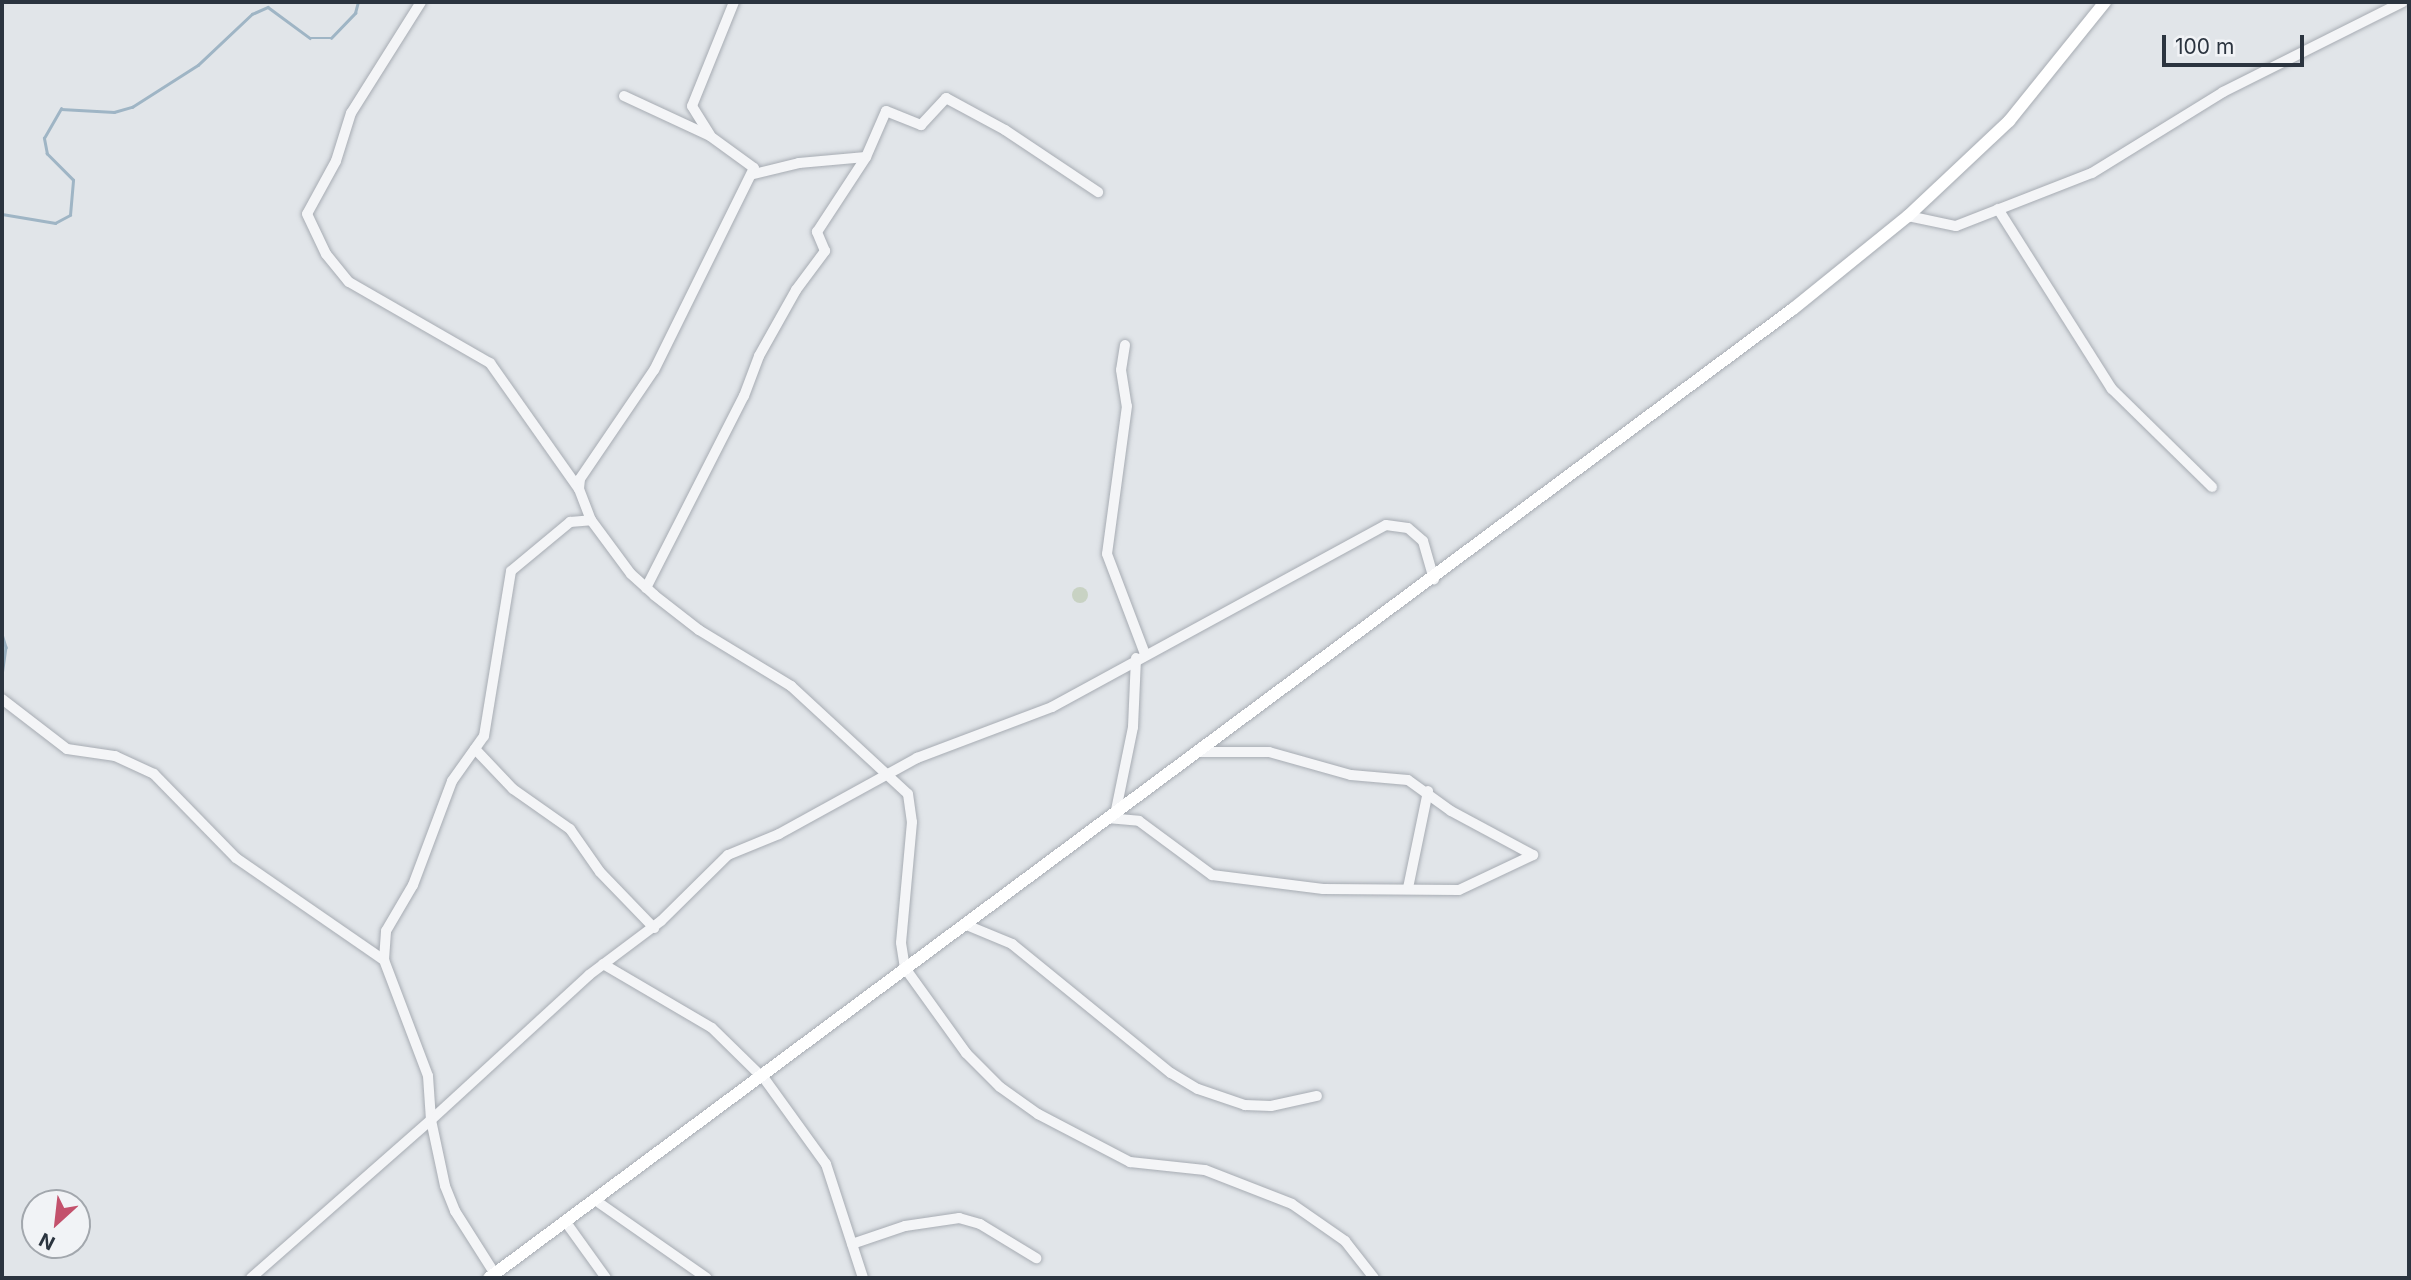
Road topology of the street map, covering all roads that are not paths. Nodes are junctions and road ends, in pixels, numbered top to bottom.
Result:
1 (421, 2) edge
2 (734, 2) edge
3 (2105, 2) edge
4 (2403, 2) edge
5 (624, 96) dead end
6 (710, 136) junction
7 (866, 157) junction
8 (754, 174) junction
9 (1098, 192) dead end
10 (1998, 209) junction
11 (1908, 216) junction
12 (1125, 345) dead end
13 (2212, 487) dead end
14 (579, 489) junction
15 (591, 520) junction
16 (1434, 579) junction
17 (646, 588) junction
18 (1141, 656) junction
19 (2, 699) edge
20 (475, 750) junction
21 (1193, 752) junction
22 (890, 773) junction
23 (1428, 791) junction
24 (1116, 810) junction
25 (1105, 818) junction
26 (1408, 888) junction
27 (964, 924) junction
28 (654, 928) junction
29 (384, 960) junction
30 (603, 964) junction
31 (905, 968) junction
32 (760, 1074) junction
33 (1317, 1096) dead end
34 (431, 1120) junction
35 (595, 1200) junction
36 (565, 1221) junction
37 (852, 1244) junction
38 (1036, 1258) dead end
39 (492, 1276) edge
40 (251, 1278) edge
41 (607, 1278) edge
42 (707, 1278) edge
43 (863, 1278) edge
44 (1374, 1278) edge

1 - 14 street
2 - 6 street
3 - 11 main road
4 - 10 street
5 - 6 street
6 - 8 street
7 - 8 street
7 - 9 street
7 - 17 street
8 - 14 street
10 - 11 street
10 - 13 street
11 - 16 main road
12 - 18 street
14 - 15 street
15 - 17 street
15 - 20 street
16 - 18 street
16 - 21 main road
17 - 22 street
18 - 22 street
18 - 24 street
19 - 29 street
20 - 28 street
20 - 29 street
21 - 23 street
21 - 24 main road
22 - 28 street
22 - 31 street
23 - 26 street
23 - 26 street
24 - 25 main road
25 - 26 street
25 - 27 main road
27 - 31 main road
27 - 33 street
28 - 30 street
29 - 34 street
30 - 32 street
30 - 34 street
31 - 32 main road
31 - 44 street
32 - 35 main road
32 - 37 street
34 - 39 street
34 - 40 street
35 - 36 main road
35 - 42 street
36 - 39 main road
36 - 41 street
37 - 38 street
37 - 43 street

